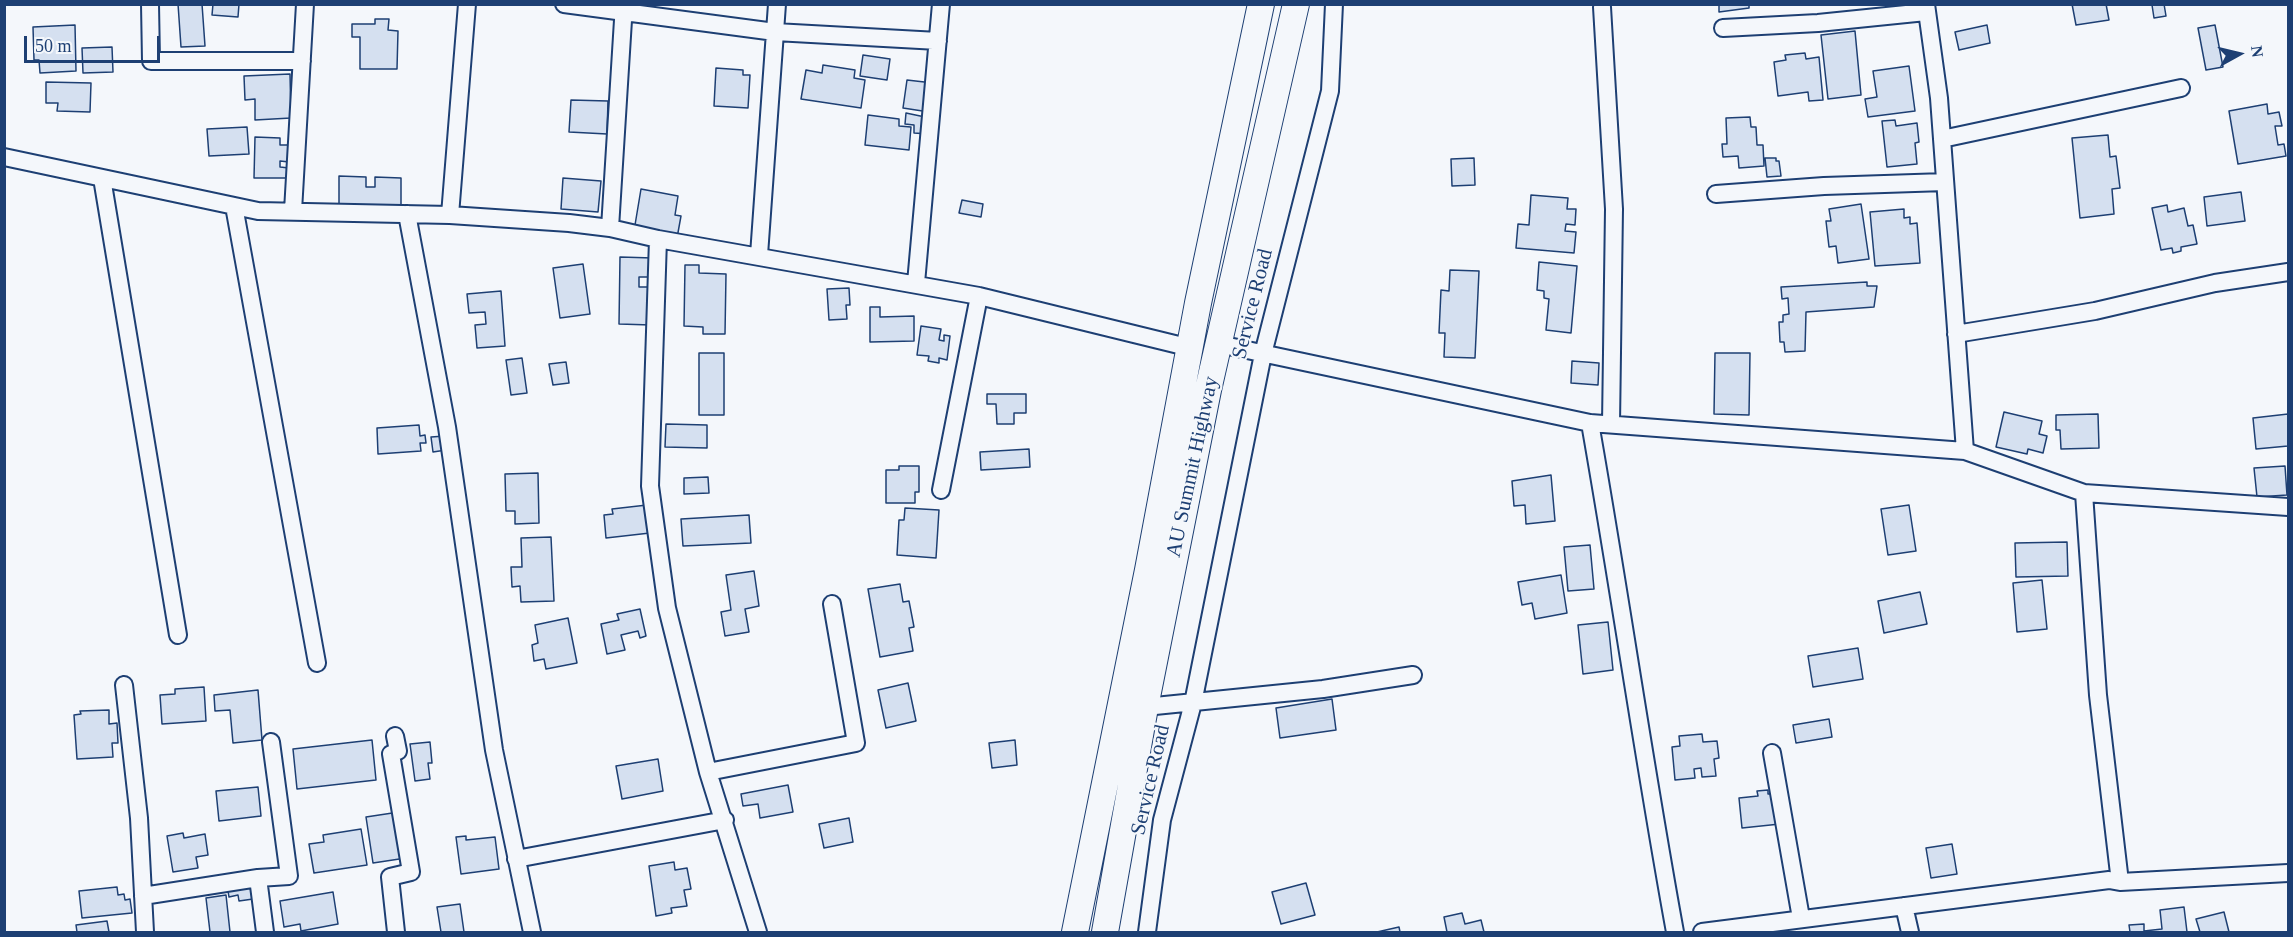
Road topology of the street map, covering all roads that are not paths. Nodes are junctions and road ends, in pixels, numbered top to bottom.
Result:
1 (150, 4) edge
2 (305, 4) edge
3 (467, 4) edge
4 (564, 4) edge
5 (777, 4) edge
6 (941, 4) edge
7 (1261, 4) edge
8 (1296, 4) edge
9 (1334, 4) edge
10 (1602, 7) dead end
11 (1926, 8) edge
12 (624, 9) edge
13 (1723, 28) dead end
14 (775, 32) junction
15 (938, 41) junction
16 (302, 62) junction
17 (2181, 88) dead end
18 (1942, 139) junction
19 (4, 157) edge
20 (102, 178) junction
21 (1945, 182) junction
22 (1716, 194) dead end
23 (234, 206) junction
24 (294, 212) junction
25 (406, 214) junction
26 (450, 214) junction
27 (610, 228) junction
28 (658, 239) junction
29 (759, 255) junction
30 (2289, 272) edge
31 (916, 283) junction
32 (979, 296) junction
33 (1956, 333) junction
34 (1219, 344) junction
35 (1191, 348) junction
36 (1263, 354) junction
37 (1590, 423) junction
38 (1611, 424) junction
39 (1965, 451) junction
40 (941, 490) dead end
41 (2084, 493) junction
42 (2289, 507) edge
43 (832, 604) dead end
44 (178, 635) dead end
45 (317, 663) dead end
46 (1413, 675) dead end
47 (124, 685) dead end
48 (1193, 703) junction
49 (1145, 707) junction
50 (395, 735) dead end
51 (271, 742) dead end
52 (1772, 753) dead end
53 (708, 772) junction
54 (725, 820) junction
55 (516, 859) junction
56 (2289, 873) edge
57 (258, 879) junction
58 (2120, 882) junction
59 (143, 896) junction
60 (1904, 906) junction
61 (1801, 918) junction
62 (145, 933) edge
63 (265, 933) edge
64 (396, 933) edge
65 (532, 933) edge
66 (758, 933) edge
67 (1075, 933) edge
68 (1105, 933) edge
69 (1147, 933) edge
70 (1675, 933) edge
71 (1702, 933) edge
72 (1910, 933) edge

1 - 16 street
2 - 16 street
3 - 26 street
4 - 12 street
5 - 14 street
6 - 15 street
7 - 35 main road, AU Summit Highway
8 - 34 main road, AU Summit Highway
9 - 36 street, Service Road
10 - 38 street
11 - 13 street
11 - 18 street
12 - 14 street
12 - 27 street
14 - 15 street
14 - 29 street
15 - 31 street
16 - 24 street
17 - 18 street
18 - 21 street
19 - 20 street
20 - 23 street
20 - 44 street
21 - 22 street
21 - 33 street
23 - 24 street
23 - 45 street
24 - 25 street
25 - 26 street
25 - 55 street
26 - 27 street
27 - 28 street
28 - 29 street
28 - 53 street
29 - 31 street
30 - 33 street
31 - 32 street
32 - 35 street
32 - 40 street
33 - 39 street
34 - 36 street
34 - 49 main road, AU Summit Highway
35 - 67 main road, AU Summit Highway
36 - 37 street
36 - 48 street, Service Road
37 - 38 street
37 - 70 street
38 - 39 street
39 - 41 street
41 - 42 street
41 - 58 street
43 - 53 street
46 - 48 street
47 - 59 street
48 - 49 street
48 - 69 street, Service Road
49 - 68 main road, AU Summit Highway
50 - 64 street
51 - 57 street
52 - 61 street
53 - 54 street
54 - 55 street
54 - 66 street
55 - 65 street
56 - 58 street
57 - 59 street
57 - 63 street
58 - 60 street
59 - 62 street
60 - 61 street
60 - 72 street
61 - 71 street

